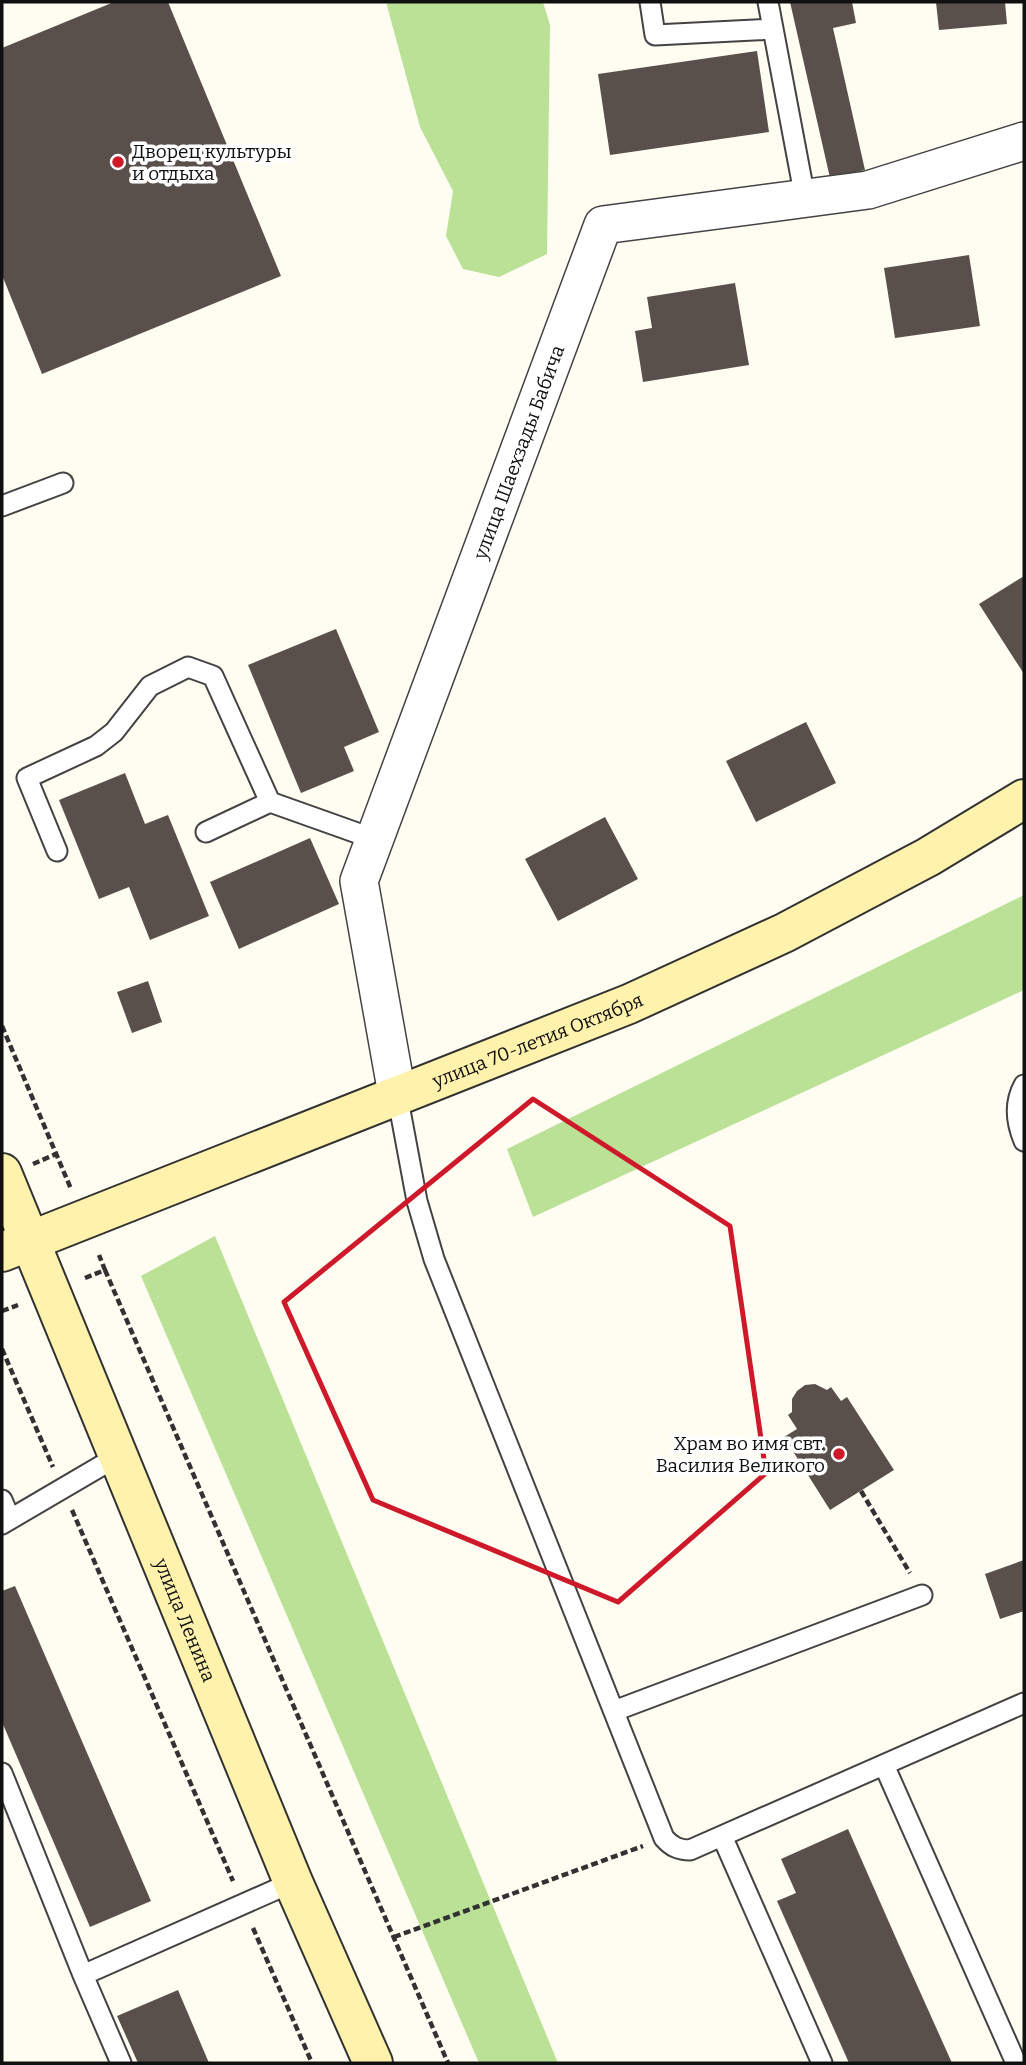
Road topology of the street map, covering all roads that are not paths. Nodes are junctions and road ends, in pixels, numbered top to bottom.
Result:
1 (650, 2) edge
2 (768, 2) edge
3 (773, 29) junction
4 (1024, 141) edge
5 (805, 198) junction
6 (63, 484) dead end
7 (2, 506) edge
8 (1024, 799) edge
9 (270, 802) junction
10 (206, 832) dead end
11 (374, 839) junction
12 (57, 851) dead end
13 (1024, 1085) edge
14 (397, 1094) junction
15 (1024, 1141) edge
16 (17, 1169) edge
17 (16, 1247) edge
18 (118, 1456) junction
19 (2, 1500) edge
20 (6, 1521) edge
21 (922, 1595) road end
22 (1024, 1703) edge
23 (614, 1711) junction
24 (884, 1765) junction
25 (2, 1773) edge
26 (722, 1836) junction
27 (293, 1882) junction
28 (83, 1975) junction
29 (121, 2063) edge
30 (373, 2063) edge
31 (822, 2063) edge
32 (1016, 2063) edge

1 - 3 lane
2 - 3 lane
3 - 5 lane
4 - 5 street, улица Шаехзады Бабича
5 - 11 street, улица Шаехзады Бабича
6 - 7 lane
8 - 14 main road, улица 70-летия Октября
9 - 10 lane
9 - 11 lane
9 - 12 lane
11 - 14 street, улица Шаехзады Бабича
13 - 15 lane
14 - 17 main road, улица 70-летия Октября
14 - 23 lane
16 - 17 main road, улица Ленина
17 - 18 main road, улица Ленина
18 - 20 lane
18 - 27 main road, улица Ленина
19 - 20 lane
21 - 23 lane
22 - 24 lane
23 - 26 lane
24 - 26 lane
24 - 32 lane
25 - 28 lane
26 - 31 lane
27 - 28 lane
27 - 30 main road, улица Ленина
28 - 29 lane

